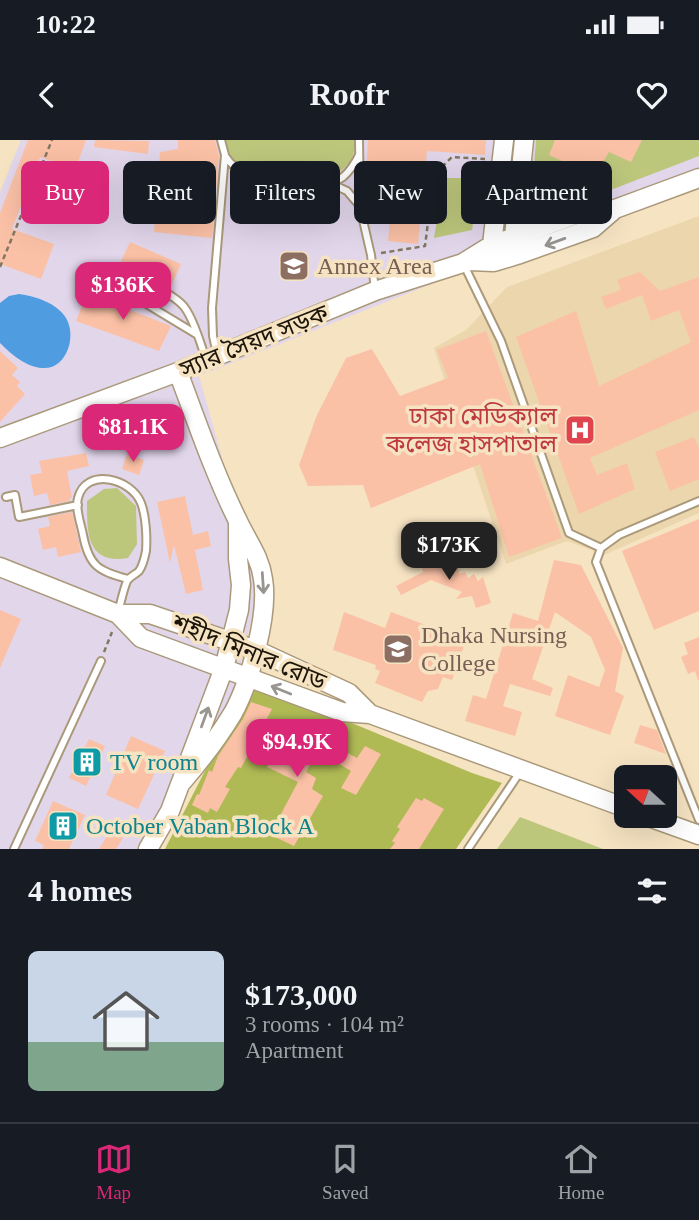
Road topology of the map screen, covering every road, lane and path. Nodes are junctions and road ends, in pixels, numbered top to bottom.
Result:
1 (52, 140) edge
2 (221, 140) edge
3 (359, 140) edge
4 (504, 140) edge
5 (524, 140) edge
6 (225, 155) junction
7 (359, 155) junction
8 (503, 160) junction
9 (359, 161) edge
10 (230, 163) edge
11 (340, 177) edge
12 (699, 178) edge
13 (340, 188) edge
14 (354, 199) edge
15 (615, 209) junction
16 (364, 224) edge
17 (514, 237) junction
18 (493, 253) junction
19 (371, 255) junction
20 (517, 255) junction
21 (466, 262) junction
22 (0, 267) edge
23 (375, 291) junction
24 (196, 334) junction
25 (212, 358) junction
26 (178, 372) junction
27 (0, 438) edge
28 (6, 497) dead end
29 (699, 501) edge
30 (78, 505) junction
31 (238, 522) junction
32 (601, 548) junction
33 (0, 567) edge
34 (128, 579) junction
35 (118, 614) junction
36 (231, 641) junction
37 (256, 650) junction
38 (101, 661) joint
39 (224, 668) junction
40 (247, 677) junction
41 (370, 715) junction
42 (522, 770) junction
43 (182, 782) junction
44 (614, 804) edge
45 (699, 820) edge
46 (677, 827) edge
47 (699, 835) edge
48 (14, 849) edge
49 (148, 849) edge
50 (468, 849) edge

1 - 22 path
2 - 6 lane
3 - 7 lane
4 - 8 main road
5 - 17 main road
6 - 10 lane
6 - 25 lane
7 - 9 lane
7 - 11 lane
8 - 18 main road
8 - 19 path
12 - 15 main road, স্যার সৈয়দ সড়ক
13 - 14 lane
15 - 17 main road, স্যার সৈয়দ সড়ক
15 -> 20 main road, স্যার সৈয়দ সড়ক
16 - 19 lane
17 - 18 main road, স্যার সৈয়দ সড়ক
17 - 20 main road
18 - 20 main road, স্যার সৈয়দ সড়ক
18 - 21 main road, স্যার সৈয়দ সড়ক
19 - 23 lane
21 - 23 main road, স্যার সৈয়দ সড়ক
21 - 32 lane
23 - 25 main road, স্যার সৈয়দ সড়ক
24 - 24 lane
24 - 25 lane
25 - 26 main road, স্যার সৈয়দ সড়ক
26 - 27 main road, স্যার সৈয়দ সড়ক
26 - 31 main road
28 - 30 lane
29 - 32 lane
30 - 34 lane
30 - 34 lane
31 - 36 main road
31 -> 37 main road
32 - 45 lane
33 - 35 main road, শহীদ মিনার রোড
34 - 35 lane
35 - 36 main road, শহীদ মিনার রোড
35 - 38 path
35 - 39 main road, শহীদ মিনার রোড
36 - 37 main road, শহীদ মিনার রোড
36 - 39 main road
37 - 40 main road
37 - 41 main road, শহীদ মিনার রোড
38 - 48 lane
39 - 40 main road, শহীদ মিনার রোড
43 -> 39 main road
41 -> 40 main road, শহীদ মিনার রোড
40 - 43 main road
41 - 42 main road, শহীদ মিনার রোড
42 - 44 main road, শহীদ মিনার রোড
42 - 50 lane
43 - 49 main road
46 - 47 main road

